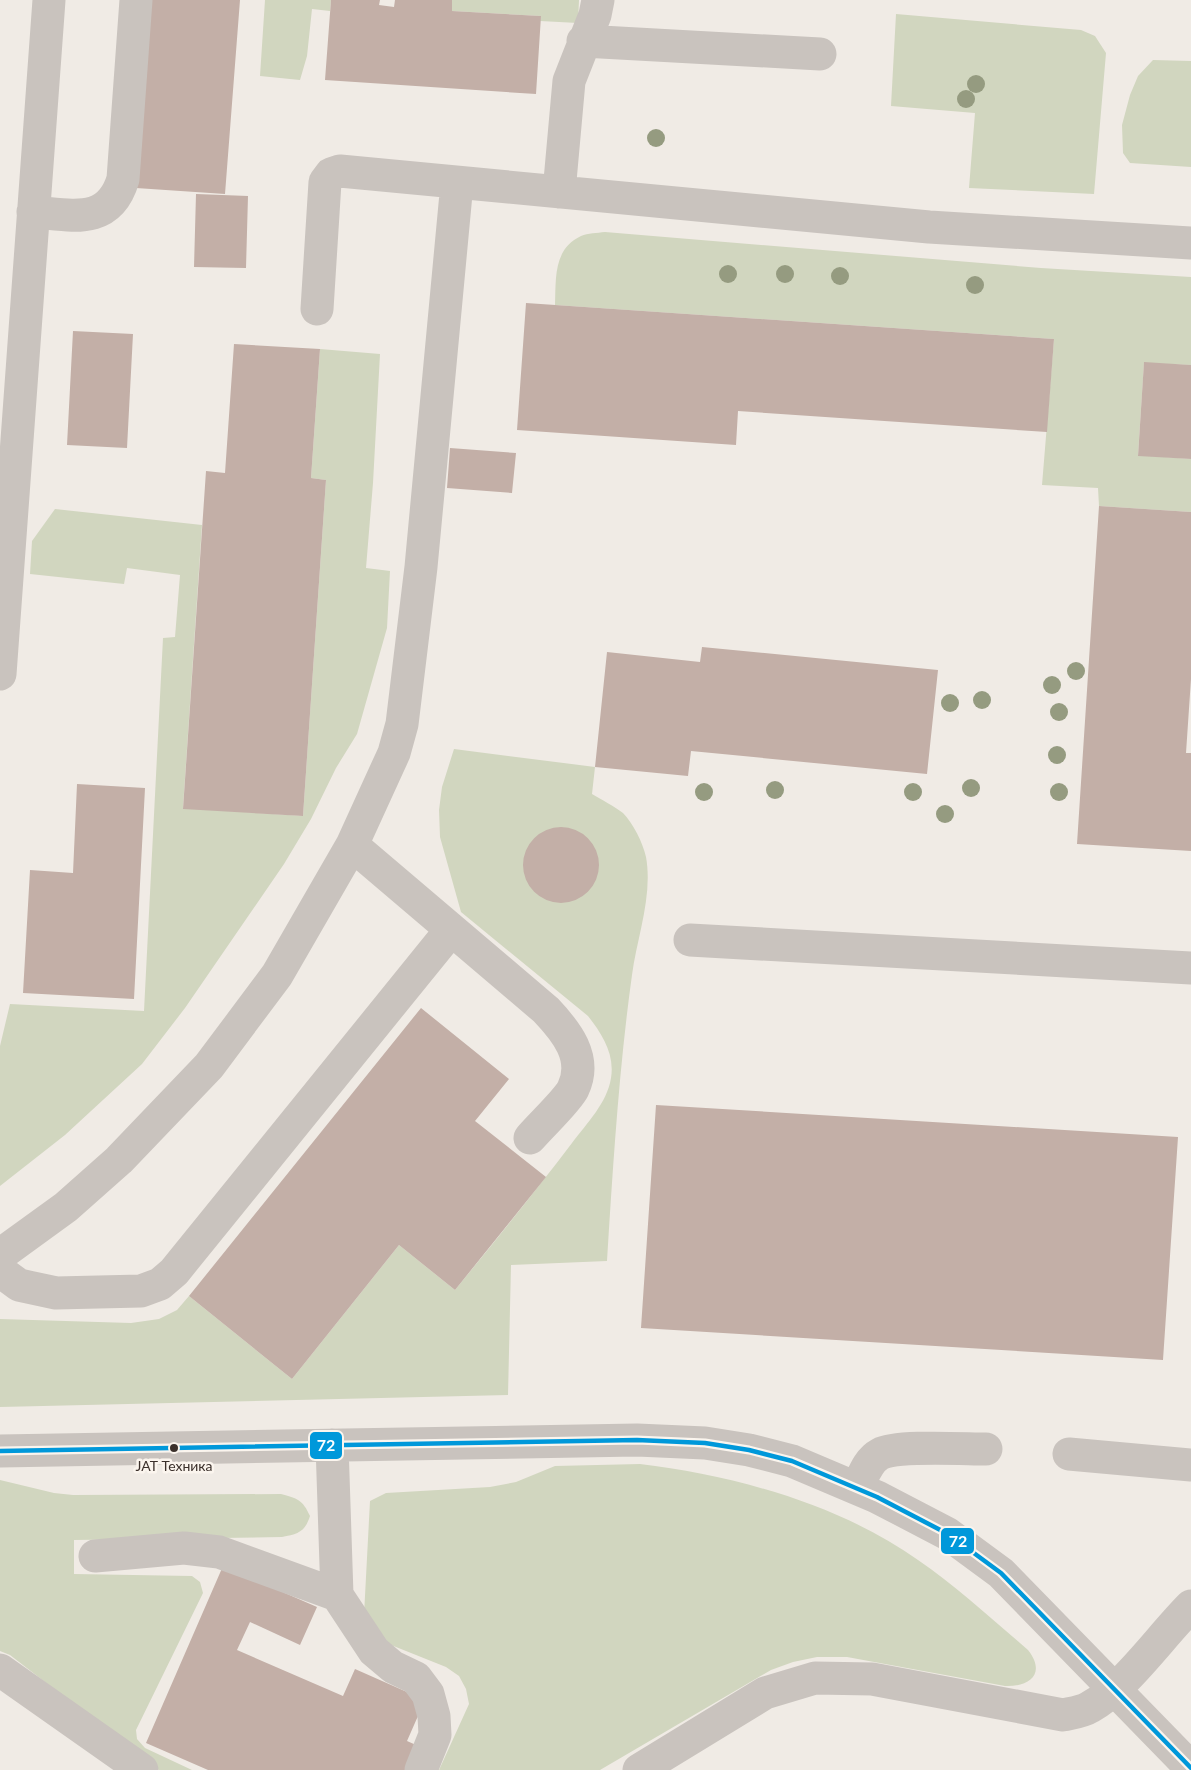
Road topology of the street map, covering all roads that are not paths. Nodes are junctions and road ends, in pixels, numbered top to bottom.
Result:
1 (49, 0) edge
2 (136, 0) edge
3 (597, 0) edge
4 (584, 41) junction
5 (820, 54) dead end
6 (457, 183) junction
7 (559, 192) junction
8 (33, 212) junction
9 (1191, 243) edge
10 (317, 309) dead end
11 (3, 575) edge
12 (0, 674) edge
13 (352, 844) junction
14 (451, 930) junction
15 (690, 940) dead end
16 (1191, 968) edge
17 (530, 1138) dead end
18 (0, 1255) edge
19 (0, 1271) edge
20 (332, 1445) junction
21 (986, 1449) dead end
22 (0, 1451) edge
23 (1069, 1454) dead end
24 (1191, 1465) edge
25 (857, 1488) junction
26 (95, 1556) dead end
27 (337, 1595) junction
28 (1191, 1606) edge
29 (0, 1670) edge
30 (1115, 1689) junction
31 (1191, 1768) edge
32 (142, 1770) edge
33 (421, 1770) edge
34 (639, 1770) edge

1 - 8 street
2 - 8 street
3 - 4 street
4 - 5 street
4 - 7 street
6 - 7 street
6 - 10 street
6 - 13 street
7 - 9 street
8 - 11 street
11 - 12 street
13 - 14 street
13 - 18 street
14 - 17 street
14 - 19 street
15 - 16 street
20 - 22 street
20 - 25 street
20 - 27 street
21 - 25 street
23 - 24 street
25 - 30 street
26 - 27 street
27 - 33 street
28 - 30 street
29 - 32 street
30 - 31 street
30 - 34 street

